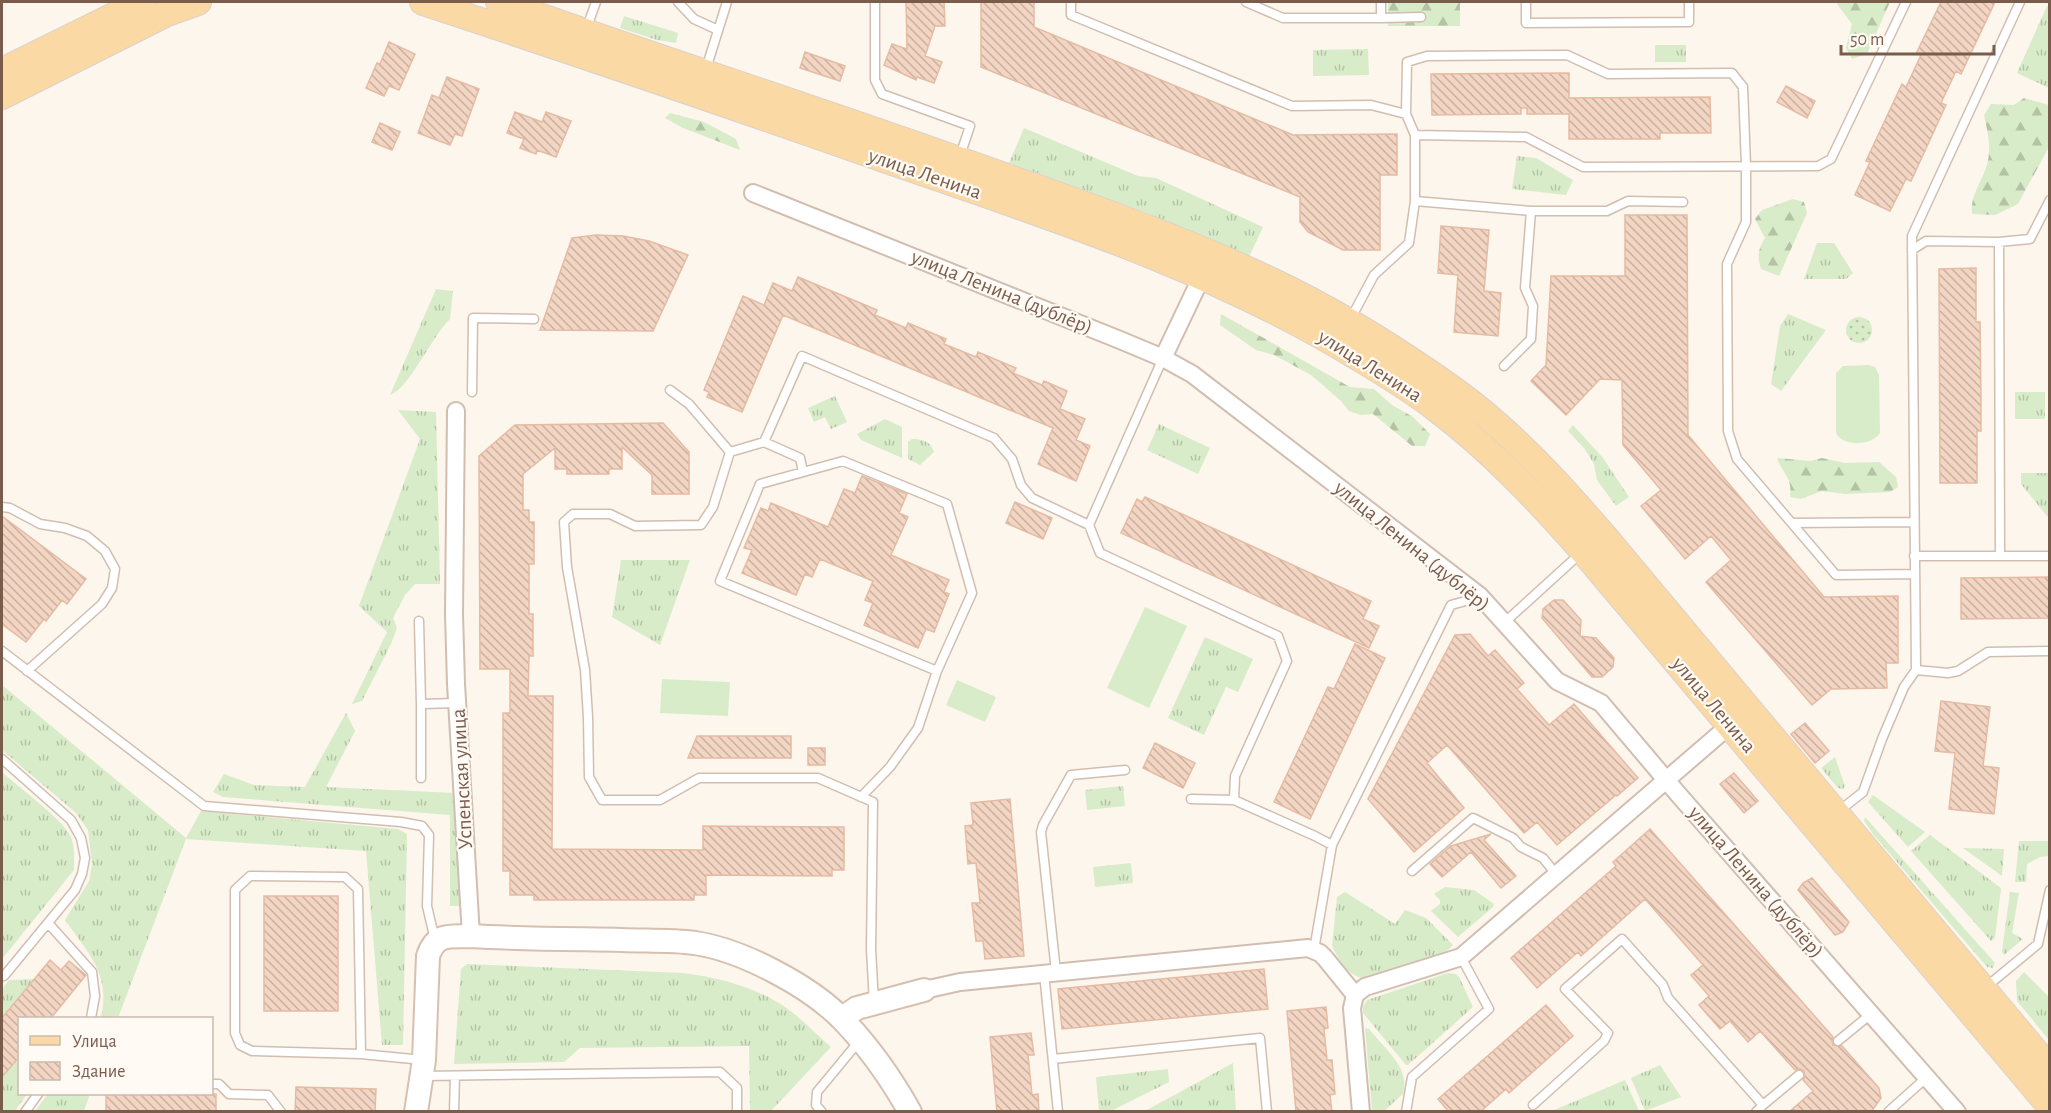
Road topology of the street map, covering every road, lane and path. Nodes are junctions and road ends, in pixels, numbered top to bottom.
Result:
1 (141, 2) edge
2 (198, 2) edge
3 (429, 2) edge
4 (498, 2) edge
5 (596, 2) edge
6 (678, 2) edge
7 (727, 2) edge
8 (875, 2) edge
9 (1071, 2) edge
10 (1246, 2) edge
11 (1381, 2) edge
12 (1526, 2) edge
13 (1689, 2) edge
14 (1906, 2) edge
15 (2020, 2) edge
16 (1421, 17) dead end
17 (1381, 18) junction
18 (718, 30) junction
19 (586, 31) junction
20 (2, 71) edge
21 (705, 72) junction
22 (2, 96) edge
23 (1406, 114) junction
24 (1415, 135) junction
25 (959, 159) junction
26 (1746, 166) junction
27 (753, 193) dead end
28 (2049, 200) edge
29 (1415, 201) junction
30 (1683, 202) dead end
31 (1531, 211) junction
32 (1999, 242) junction
33 (1912, 250) junction
34 (1202, 276) junction
35 (534, 319) dead end
36 (1348, 323) junction
37 (1163, 358) junction
38 (1504, 366) dead end
39 (670, 390) dead end
40 (472, 392) dead end
41 (456, 411) dead end
42 (764, 442) junction
43 (730, 452) junction
44 (803, 472) junction
45 (2, 507) edge
46 (1914, 522) junction
47 (1792, 523) junction
48 (1089, 525) junction
49 (1583, 551) junction
50 (1914, 556) junction
51 (2000, 556) junction
52 (2049, 556) edge
53 (1915, 574) junction
54 (1480, 597) junction
55 (419, 621) dead end
56 (1505, 622) junction
57 (2, 651) edge
58 (2049, 651) edge
59 (1916, 670) junction
60 (27, 671) junction
61 (937, 671) junction
62 (457, 703) junction
63 (421, 704) junction
64 (1730, 725) junction
65 (2, 759) edge
66 (1125, 770) dead end
67 (421, 778) dead end
68 (1665, 779) junction
69 (861, 796) junction
70 (1191, 799) dead end
71 (1234, 800) junction
72 (1836, 814) junction
73 (1332, 845) junction
74 (1412, 871) dead end
75 (1556, 874) junction
76 (2049, 890) edge
77 (48, 923) junction
78 (471, 936) junction
79 (436, 940) junction
80 (1314, 950) junction
81 (1461, 957) junction
82 (1050, 973) junction
83 (2, 976) edge
84 (1983, 989) junction
85 (924, 990) joint
86 (1355, 995) junction
87 (874, 1003) junction
88 (1871, 1014) junction
89 (91, 1017) edge
90 (842, 1018) junction
91 (860, 1039) junction
92 (1838, 1041) dead end
93 (361, 1054) junction
94 (1053, 1059) junction
95 (422, 1068) junction
96 (2049, 1069) edge
97 (1799, 1075) dead end
98 (455, 1076) junction
99 (1927, 1076) junction
100 (213, 1084) edge
101 (37, 1095) edge
102 (1533, 1105) dead end
103 (2049, 1106) edge
104 (1760, 1108) edge
105 (25, 1112) edge
106 (281, 1112) edge
107 (416, 1112) edge
108 (454, 1112) edge
109 (737, 1112) edge
110 (822, 1112) edge
111 (910, 1112) edge
112 (1058, 1112) edge
113 (1267, 1112) edge
114 (1361, 1112) edge
115 (1406, 1112) edge
116 (1888, 1112) edge
117 (1957, 1112) edge

1 - 20 main road
2 - 22 main road
3 - 34 main road, улица Ленина
4 - 19 main road, улица Ленина
5 - 19 lane
6 - 18 lane
7 - 18 lane
8 - 25 lane
9 - 23 lane
10 - 17 lane
11 - 17 lane
12 - 13 lane
14 - 26 lane
15 - 33 lane
16 - 17 lane
18 - 21 lane
19 - 21 main road, улица Ленина
21 - 25 main road, улица Ленина
23 - 24 lane
23 - 26 lane
24 - 26 lane
24 - 29 lane
25 - 36 main road, улица Ленина
26 - 47 lane
27 - 37 street, улица Ленина (дублёр)
28 - 32 lane
29 - 31 lane
29 - 36 lane
30 - 31 lane
31 - 38 lane
32 - 33 lane
32 - 51 lane
33 - 46 lane
34 - 37 street
34 - 49 main road, улица Ленина
35 - 40 lane
36 - 72 main road, улица Ленина
37 - 48 lane
37 - 54 street, улица Ленина (дублёр)
39 - 43 lane
41 - 62 street, Успенская улица
42 - 43 lane
42 - 44 lane
42 - 48 lane
43 - 69 lane
44 - 61 lane
44 - 61 lane
45 - 60 lane
46 - 47 lane
46 - 50 lane
47 - 53 lane
48 - 71 lane
49 - 56 lane
49 - 64 main road, улица Ленина
50 - 51 lane
50 - 53 lane
51 - 52 lane
53 - 59 lane
54 - 56 street, улица Ленина (дублёр)
54 - 73 lane
55 - 63 lane
56 - 68 street, улица Ленина (дублёр)
57 - 60 lane
58 - 59 lane
59 - 72 lane
60 - 79 lane
61 - 69 lane
62 - 63 lane
62 - 78 street, Успенская улица
63 - 67 lane
64 - 68 street
64 - 103 main road, улица Ленина
65 - 77 lane
66 - 82 lane
68 - 75 street
68 - 88 street, улица Ленина (дублёр)
69 - 87 lane
70 - 71 lane
71 - 73 lane
72 - 84 main road, улица Ленина
73 - 80 lane
74 - 75 lane
75 - 81 street
76 - 84 lane
77 - 83 lane
77 - 89 lane
78 - 79 street
78 - 90 street
79 - 95 street
80 - 82 street
80 - 86 street
81 - 86 street
81 - 115 lane
82 - 85 street
82 - 94 lane
84 - 96 main road, улица Ленина
85 - 87 street
86 - 114 street
87 - 90 street
88 - 92 lane
88 - 99 street, улица Ленина (дублёр)
90 - 91 street
91 - 110 lane
91 - 111 street
93 - 93 lane
93 - 95 lane
94 - 112 lane
94 - 113 lane
95 - 98 lane
95 - 107 street
97 - 104 lane
98 - 108 lane
98 - 109 lane
99 - 116 lane
99 - 117 street, улица Ленина (дублёр)
100 - 106 lane
101 - 105 lane
102 - 104 lane

